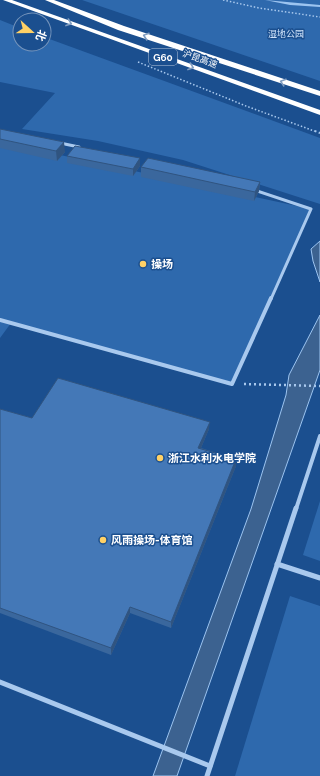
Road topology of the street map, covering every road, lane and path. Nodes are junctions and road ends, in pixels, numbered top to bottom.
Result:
1 (6, 0) edge
2 (48, 0) edge
3 (223, 0) edge
4 (320, 17) edge
5 (136, 61) dead end
6 (320, 94) edge
7 (320, 113) edge
8 (320, 133) edge
9 (59, 143) edge
10 (81, 147) edge
11 (251, 189) edge
12 (0, 320) edge
13 (232, 384) junction
14 (320, 386) edge
15 (320, 436) edge
16 (277, 564) junction
17 (320, 578) edge
18 (0, 682) edge
19 (210, 766) junction
20 (207, 776) edge

1 -> 7 highway, 沪昆高速 / G60
6 -> 2 highway, 沪昆高速 / G60
3 - 4 path
5 - 8 path
9 - 10 street
11 - 13 street
12 - 13 street
13 - 14 path
15 - 16 street
16 - 17 street
16 - 19 street
18 - 19 street
19 - 20 street

